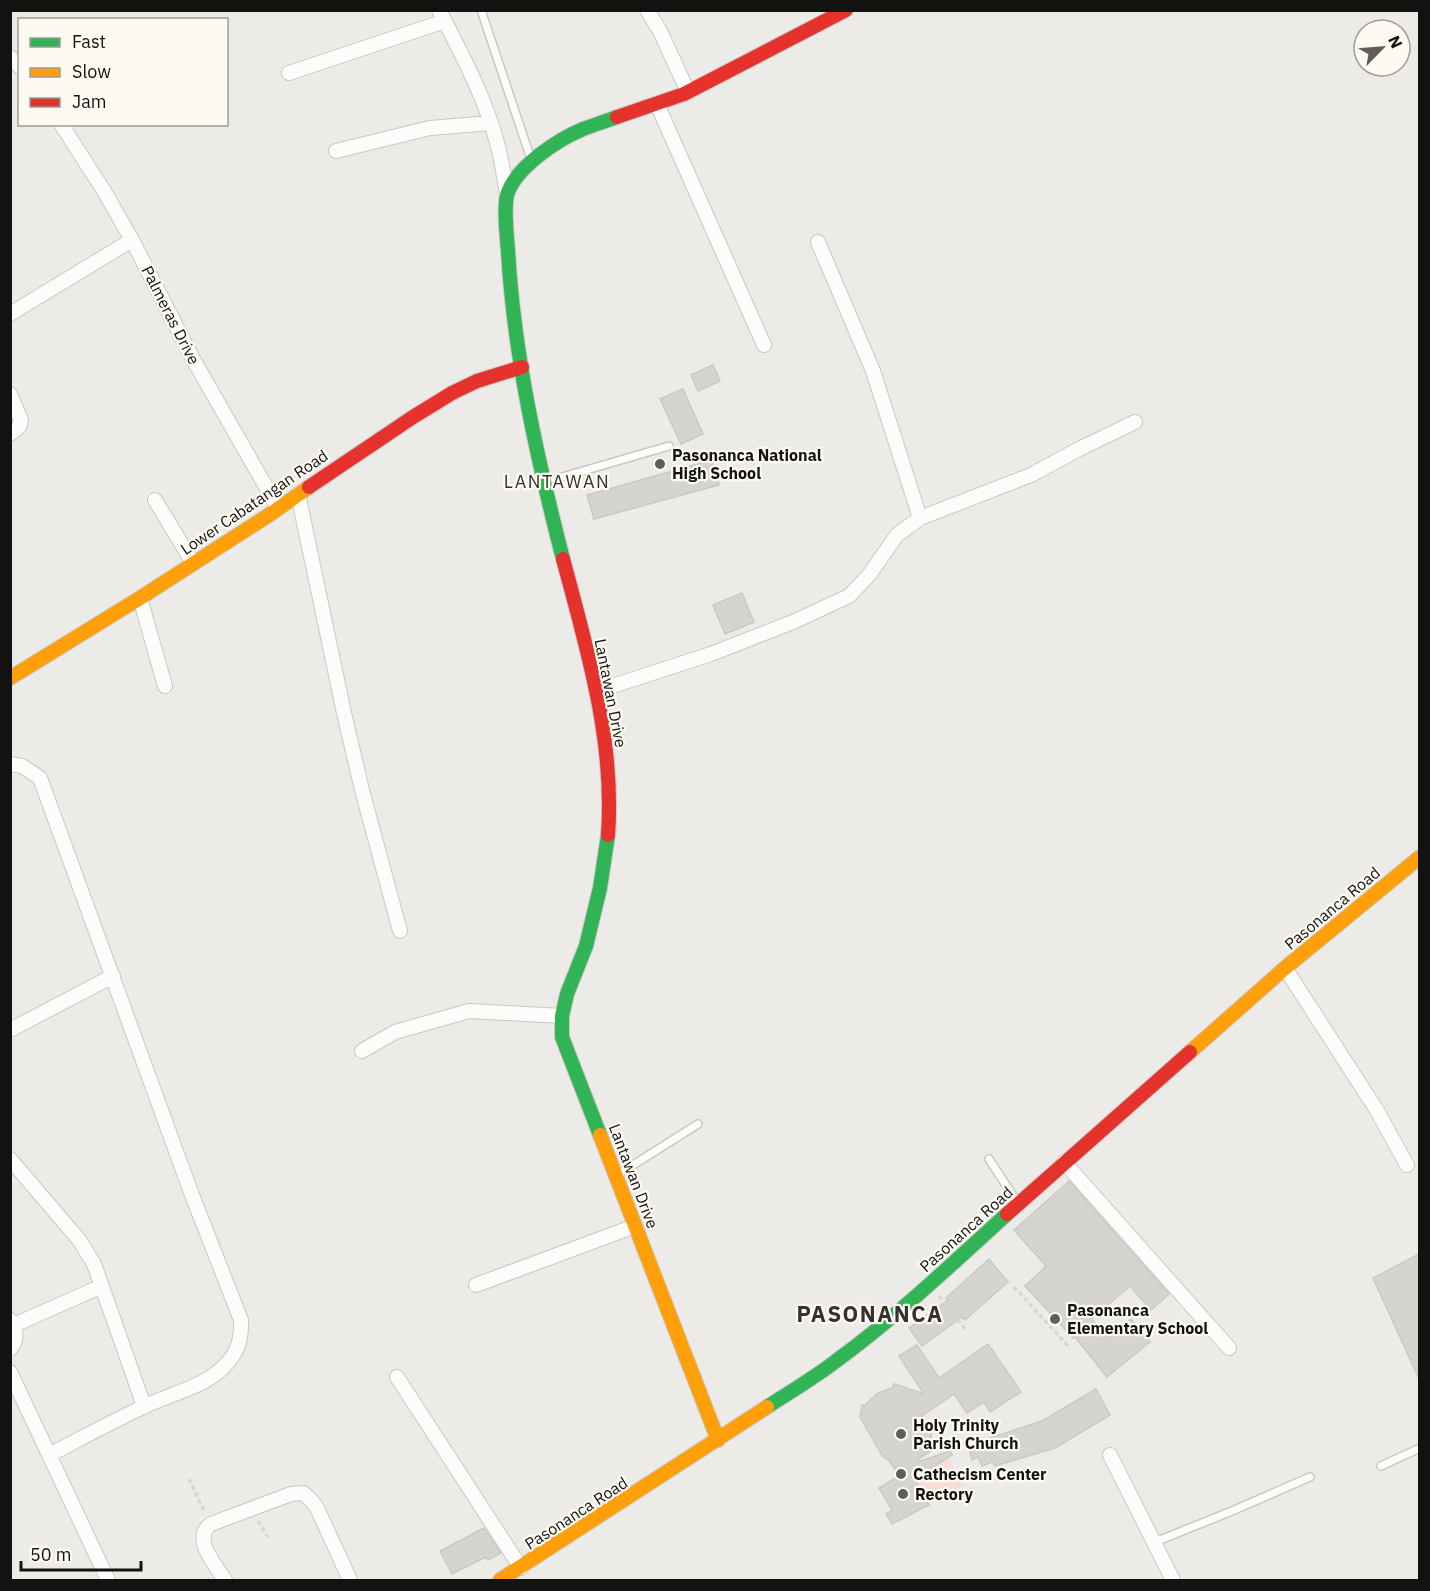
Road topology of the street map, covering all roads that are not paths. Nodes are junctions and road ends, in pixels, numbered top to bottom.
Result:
1 (481, 10) edge
2 (647, 10) edge
3 (846, 10) edge
4 (442, 16) edge
5 (289, 73) dead end
6 (688, 92) junction
7 (657, 104) junction
8 (490, 123) junction
9 (62, 126) edge
10 (336, 151) dead end
11 (532, 162) junction
12 (507, 194) junction
13 (132, 240) junction
14 (818, 242) dead end
15 (10, 314) edge
16 (764, 345) dead end
17 (522, 367) junction
18 (10, 394) edge
19 (1135, 422) dead end
20 (10, 434) edge
21 (669, 446) dead end
22 (543, 482) junction
23 (298, 494) junction
24 (155, 500) dead end
25 (278, 508) junction
26 (920, 518) junction
27 (193, 563) junction
28 (140, 598) junction
29 (10, 678) edge
30 (165, 686) dead end
31 (597, 691) junction
32 (10, 764) edge
33 (1419, 857) edge
34 (400, 931) dead end
35 (1285, 968) junction
36 (113, 976) junction
37 (562, 1016) junction
38 (10, 1030) edge
39 (362, 1051) dead end
40 (698, 1124) dead end
41 (10, 1159) edge
42 (989, 1159) dead end
43 (1064, 1162) junction
44 (1407, 1165) dead end
45 (617, 1175) junction
46 (1018, 1204) junction
47 (635, 1226) junction
48 (476, 1285) dead end
49 (102, 1286) junction
50 (12, 1323) edge
51 (1229, 1348) dead end
52 (10, 1350) edge
53 (10, 1372) edge
54 (397, 1377) dead end
55 (144, 1406) junction
56 (718, 1440) junction
57 (1419, 1448) edge
58 (49, 1455) junction
59 (1110, 1455) dead end
60 (1381, 1466) dead end
61 (1310, 1477) dead end
62 (1155, 1542) junction
63 (522, 1568) junction
64 (108, 1581) edge
65 (225, 1581) edge
66 (350, 1581) edge
67 (500, 1581) edge
68 (1173, 1581) edge

1 - 11 lane
2 - 6 street
3 - 6 street
4 - 5 street
4 - 8 street, Lantawan Drive
6 - 7 street
7 - 11 street
7 - 16 street
8 - 10 street
8 - 12 street, Lantawan Drive
9 - 13 street, Palmeras Drive
11 - 12 street
12 - 17 street, Lantawan Drive
13 - 15 street
13 - 25 street, Palmeras Drive
14 - 26 street
17 - 22 street, Lantawan Drive
17 - 23 street, Lower Cabatangan Road
18 - 20 street
19 - 26 street
21 - 22 lane
22 - 31 street, Lantawan Drive
23 - 25 street, Lower Cabatangan Road
23 - 34 street
24 - 27 street
25 - 27 street, Lower Cabatangan Road
26 - 31 street
27 - 28 street, Lower Cabatangan Road
28 - 29 street, Lower Cabatangan Road
28 - 30 street
31 - 37 street, Lantawan Drive
32 - 36 street
33 - 35 street, Pasonanca Road
35 - 43 street, Pasonanca Road
35 - 44 street
36 - 38 street
36 - 55 street
37 - 39 street
37 - 45 street, Lantawan Drive
40 - 45 lane
41 - 49 street
42 - 46 lane
43 - 46 street, Pasonanca Road
43 - 51 street
45 - 47 street, Lantawan Drive
46 - 56 street, Pasonanca Road
47 - 48 street
47 - 56 street, Lantawan Drive
49 - 50 street
49 - 55 street
50 - 52 street
53 - 58 street
54 - 63 street
55 - 58 street
56 - 63 street, Pasonanca Road
57 - 60 lane
58 - 64 street
59 - 62 street
61 - 62 lane
62 - 68 street
63 - 67 street, Pasonanca Road
65 - 66 street

